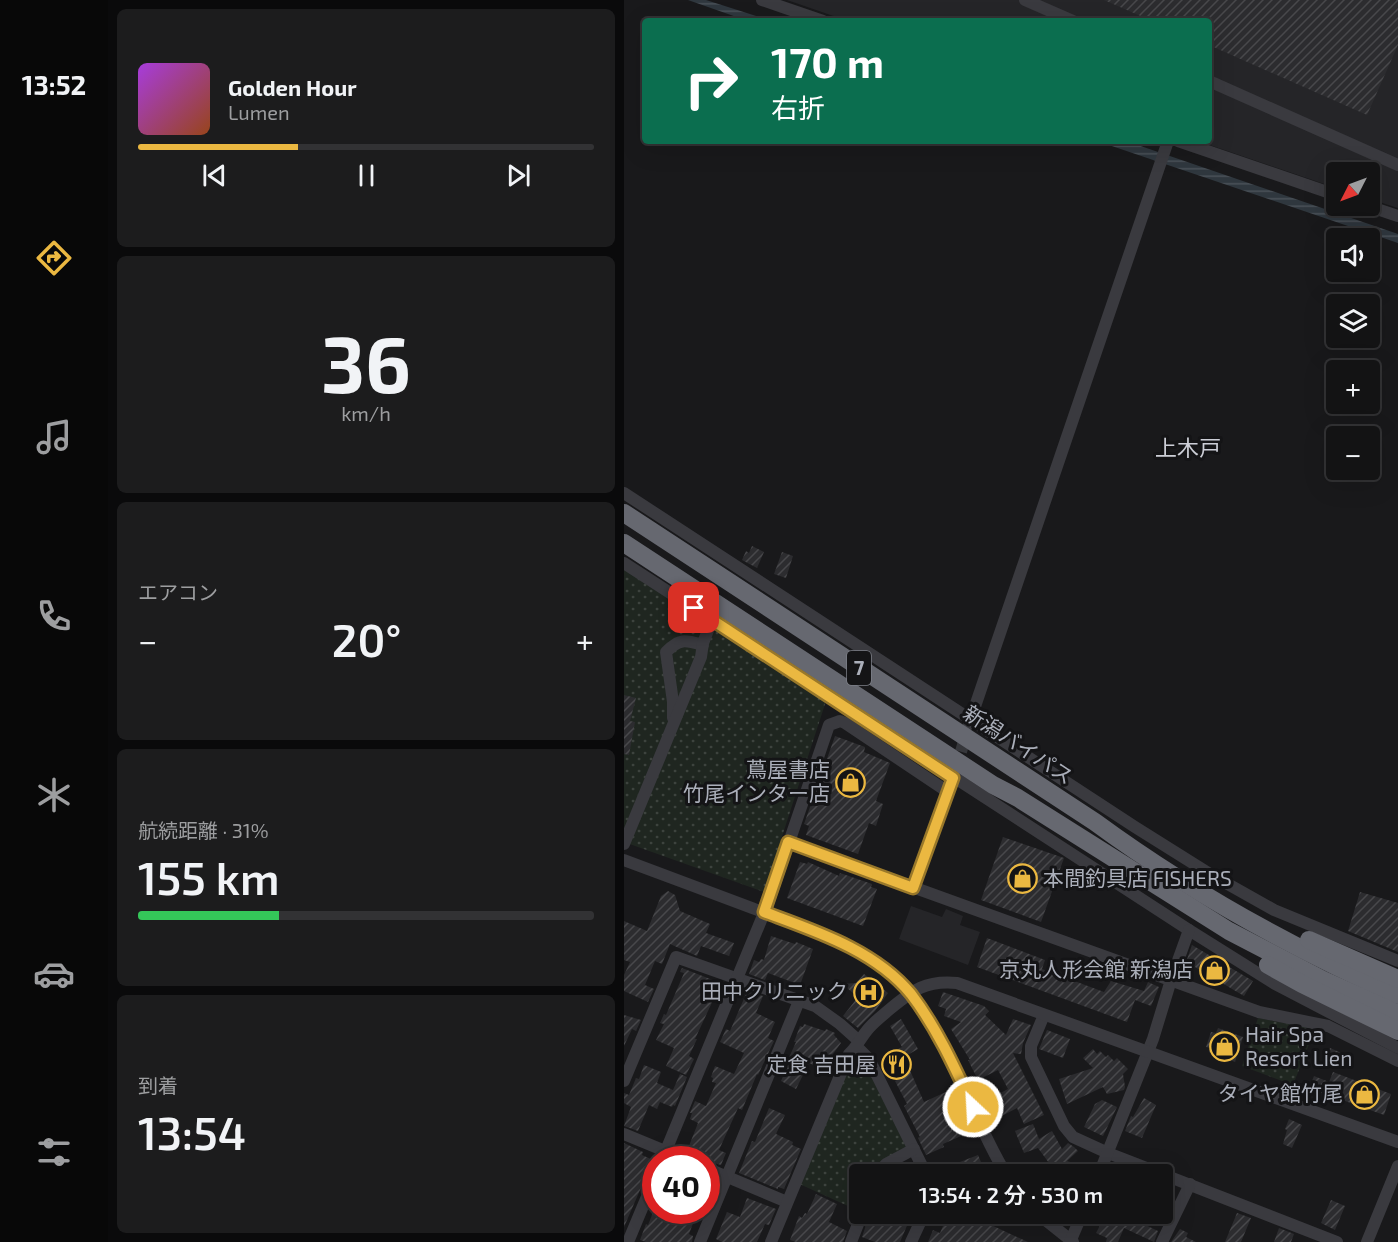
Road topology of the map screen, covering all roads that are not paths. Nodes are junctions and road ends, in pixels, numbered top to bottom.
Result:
1 (762, 0) edge
2 (1025, 0) edge
3 (815, 18) edge
4 (1066, 18) edge
5 (1212, 82) edge
6 (1171, 144) edge
7 (1174, 144) edge
8 (1398, 165) edge
9 (1326, 192) edge
10 (1380, 210) edge
11 (1398, 216) edge
12 (624, 493) edge
13 (624, 513) edge
14 (624, 543) edge
15 (624, 563) edge
16 (711, 620) junction
17 (703, 645) junction
18 (970, 721) junction
19 (673, 726) junction
20 (954, 775) junction
21 (993, 785) junction
22 (948, 792) junction
23 (1095, 822) junction
24 (788, 842) junction
25 (624, 844) edge
26 (624, 860) edge
27 (913, 888) junction
28 (764, 912) junction
29 (1189, 930) junction
30 (1398, 961) edge
31 (736, 978) junction
32 (1398, 979) edge
33 (1171, 980) junction
34 (909, 993) junction
35 (1398, 995) edge
36 (799, 1001) junction
37 (1398, 1014) edge
38 (1044, 1015) junction
39 (1398, 1030) edge
40 (858, 1044) junction
41 (1398, 1048) edge
42 (1148, 1053) junction
43 (1398, 1061) edge
44 (624, 1081) edge
45 (624, 1134) edge
46 (1398, 1142) edge
47 (647, 1146) edge
48 (668, 1146) edge
49 (914, 1149) junction
50 (1108, 1153) junction
51 (886, 1164) edge
52 (921, 1164) edge
53 (1001, 1164) edge
54 (1103, 1164) edge
55 (1398, 1166) edge
56 (720, 1173) edge
57 (727, 1176) junction
58 (1190, 1184) junction
59 (787, 1202) junction
60 (642, 1209) edge
61 (858, 1224) edge
62 (919, 1224) edge
63 (1050, 1224) edge
64 (1078, 1224) edge
65 (628, 1242) edge
66 (700, 1242) edge
67 (771, 1242) edge
68 (850, 1242) edge
69 (911, 1242) edge
70 (1071, 1242) edge
71 (1162, 1242) edge
72 (1337, 1242) edge
73 (1367, 1242) edge

1 - 3 street
2 - 4 street
5 - 8 street
6 - 18 street
7 - 9 street
10 - 11 street
12 - 18 street
13 - 23 highway, 新潟バイパス / 7
14 - 21 highway, 新潟バイパス / 7
15 - 16 street
16 - 17 street
16 - 20 street
17 - 19 street
17 - 19 street
18 - 30 street
19 - 25 street
20 - 22 street
20 - 29 street
21 - 37 highway, 新潟バイパス / 7
21 - 39 highway
22 - 24 street
22 - 27 street
23 - 32 highway
23 - 35 highway, 新潟バイパス / 7
24 - 27 street
24 - 28 street
26 - 28 street
27 - 33 street
28 - 31 street
28 - 34 street
29 - 33 street
29 - 41 street
31 - 36 street
31 - 44 street
31 - 48 street
33 - 42 street
33 - 43 street
34 - 38 street
34 - 40 street
34 - 53 street
36 - 40 street
36 - 57 street
38 - 42 street
38 - 50 street
40 - 49 street
40 - 59 street
42 - 46 street
42 - 50 street
45 - 47 street
49 - 51 street
49 - 52 street
50 - 54 street
50 - 58 street
55 - 73 street
56 - 57 street
57 - 59 street
57 - 66 street
58 - 71 street
58 - 72 street
59 - 67 street
60 - 65 street
61 - 68 street
62 - 69 street
63 - 70 street
64 - 70 street

